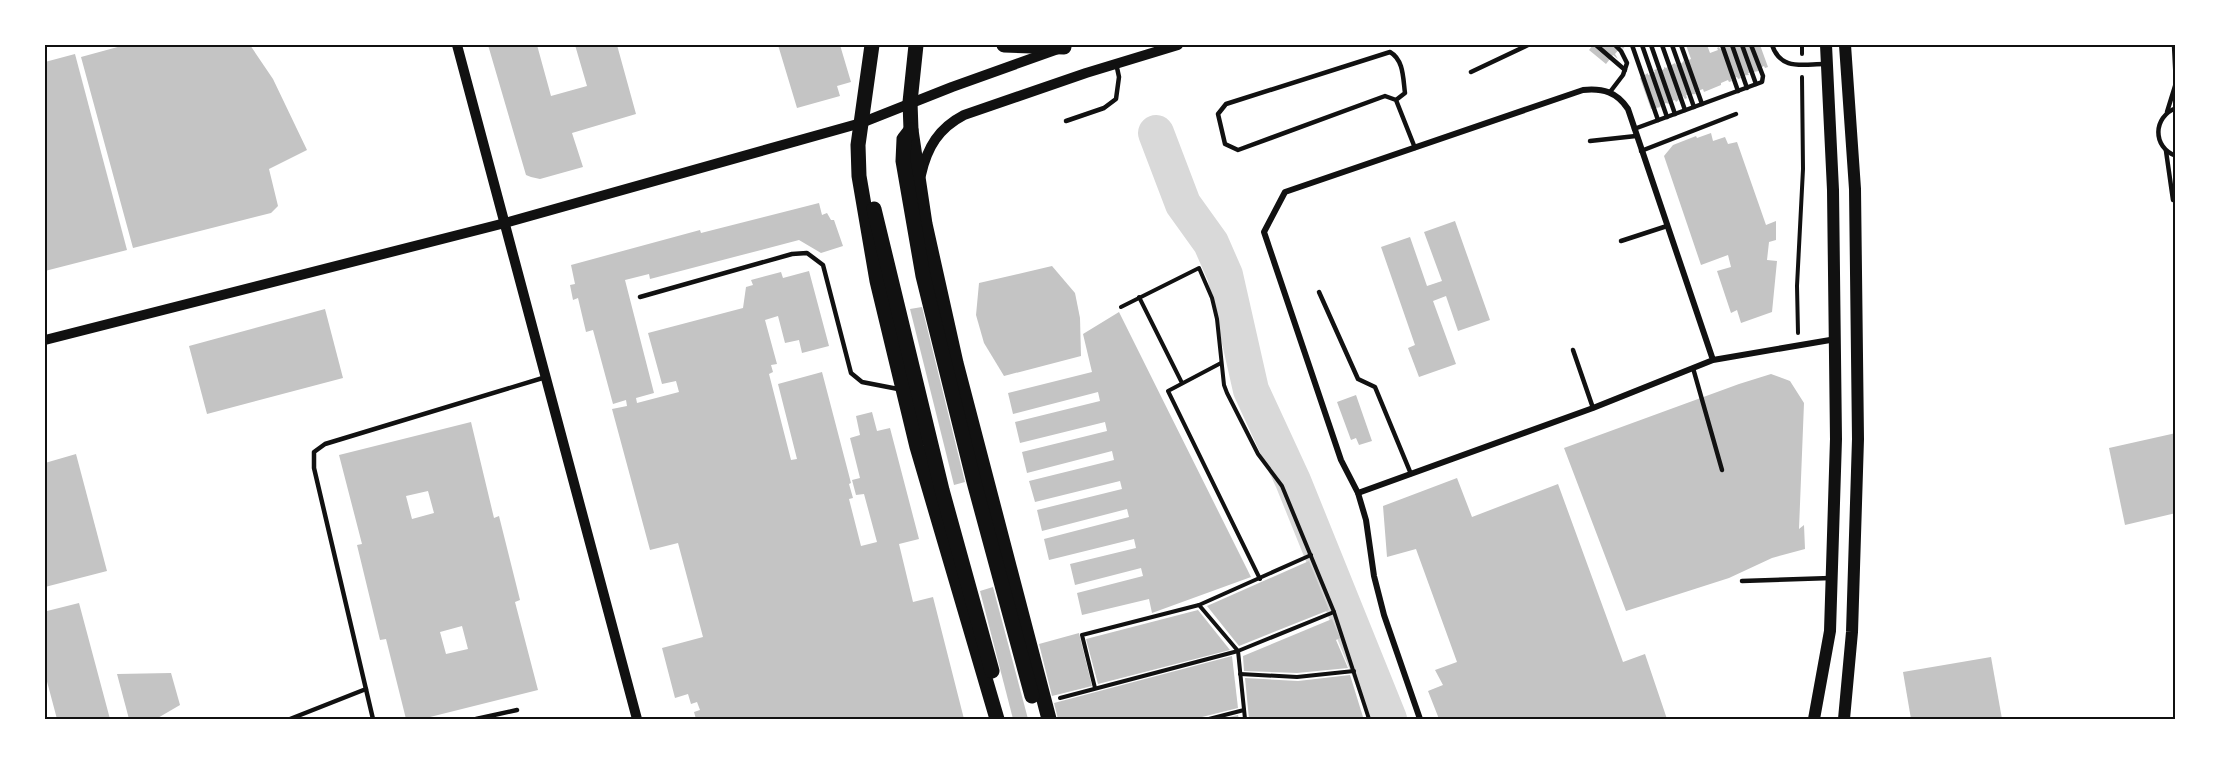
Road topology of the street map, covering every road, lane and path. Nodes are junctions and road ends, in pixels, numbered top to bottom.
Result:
1 (457, 45) edge
2 (872, 45) edge
3 (916, 45) edge
4 (1004, 45) edge
5 (1178, 45) edge
6 (1528, 45) edge
7 (1596, 45) edge
8 (1615, 45) edge
9 (1632, 45) edge
10 (1642, 45) edge
11 (1651, 45) edge
12 (1662, 45) edge
13 (1672, 45) edge
14 (1681, 45) edge
15 (1722, 45) edge
16 (1732, 45) edge
17 (1742, 45) edge
18 (1752, 45) edge
19 (1772, 45) edge
20 (1802, 45) edge
21 (1826, 45) edge
22 (1845, 45) edge
23 (2174, 45) edge
24 (1067, 46) edge
25 (1116, 63) junction
26 (1827, 63) junction
27 (1802, 64) junction
28 (1625, 70) junction
29 (1471, 72) dead end
30 (1756, 84) junction
31 (2176, 84) edge
32 (1747, 88) junction
33 (1738, 91) junction
34 (1610, 92) junction
35 (1396, 100) junction
36 (910, 102) junction
37 (1702, 104) junction
38 (1694, 107) junction
39 (2176, 108) edge
40 (1685, 110) junction
41 (2167, 112) junction
42 (1675, 114) junction
43 (1736, 114) dead end
44 (1667, 117) junction
45 (1658, 120) junction
46 (1066, 121) dead end
47 (861, 123) junction
48 (911, 130) junction
49 (1635, 133) junction
50 (1590, 141) dead end
51 (1414, 148) junction
52 (1641, 151) junction
53 (2166, 151) junction
54 (2176, 156) edge
55 (918, 185) junction
56 (2176, 192) edge
57 (505, 224) junction
58 (1667, 226) junction
59 (1621, 241) dead end
60 (1319, 292) dead end
61 (640, 297) dead end
62 (1139, 297) junction
63 (1120, 307) dead end
64 (45, 339) edge
65 (1836, 339) junction
66 (1798, 346) junction
67 (1573, 350) dead end
68 (1713, 360) junction
69 (1221, 363) junction
70 (1693, 368) junction
71 (546, 377) junction
72 (1182, 383) junction
73 (903, 392) junction
74 (1593, 408) junction
75 (1722, 470) dead end
76 (1411, 474) junction
77 (1358, 493) junction
78 (1311, 555) junction
79 (1831, 578) junction
80 (1260, 579) junction
81 (1742, 581) dead end
82 (1199, 605) junction
83 (1334, 612) junction
84 (1238, 651) junction
85 (1354, 671) junction
86 (1240, 674) junction
87 (1095, 688) junction
88 (366, 689) junction
89 (1045, 702) junction
90 (517, 710) dead end
91 (1244, 710) junction
92 (290, 719) edge
93 (373, 719) edge
94 (476, 719) edge
95 (637, 719) edge
96 (996, 719) edge
97 (1006, 719) edge
98 (1039, 719) edge
99 (1049, 719) edge
100 (1209, 719) edge
101 (1245, 719) edge
102 (1369, 719) edge
103 (1420, 719) edge
104 (1814, 719) edge
105 (1844, 719) edge

1 - 57 street
2 - 47 main road
3 - 36 main road
4 - 24 main road
5 - 25 street
6 - 29 lane
7 - 28 lane
8 - 28 lane
9 - 45 lane
10 - 44 lane
11 - 42 lane
12 - 40 lane
13 - 38 lane
14 - 37 lane
15 - 33 lane
16 - 32 lane
17 - 30 lane
18 - 30 lane
19 - 27 lane
20 - 27 path
21 - 26 main road
22 - 105 main road
23 - 31 lane
24 - 36 street
25 - 46 lane
25 - 55 street
26 - 27 lane
26 - 65 main road
27 - 66 path
28 - 34 lane
30 - 32 lane
31 - 41 lane
32 - 33 lane
33 - 37 lane
34 - 49 street
34 - 51 street
35 - 35 lane
35 - 51 lane
36 - 47 street
36 - 48 main road
37 - 38 lane
38 - 40 lane
39 - 41 lane
40 - 42 lane
41 - 53 lane
42 - 44 lane
43 - 52 lane
44 - 45 lane
45 - 49 lane
47 - 57 street
47 - 73 main road
47 - 97 main road
48 - 55 main road
48 - 98 main road
49 - 50 lane
49 - 52 street
51 - 77 street
52 - 58 street
53 - 54 lane
53 - 56 lane
55 - 89 main road
57 - 64 street
57 - 71 street
58 - 59 lane
58 - 68 street
60 - 76 lane
61 - 73 lane
62 - 63 path
62 - 69 path
62 - 72 path
65 - 66 street
65 - 79 main road
66 - 68 street
67 - 74 lane
68 - 70 street
69 - 72 path
69 - 78 path
70 - 74 street
70 - 75 lane
71 - 88 lane
71 - 95 street
72 - 80 path
73 - 96 main road
74 - 76 street
76 - 77 street
77 - 103 street
78 - 80 path
78 - 83 path
79 - 81 lane
79 - 104 main road
80 - 82 path
82 - 84 path
82 - 87 path
83 - 84 path
83 - 85 path
84 - 86 path
84 - 87 path
85 - 86 path
85 - 102 path
86 - 91 path
87 - 89 path
88 - 92 lane
88 - 93 lane
89 - 99 main road
90 - 94 lane
91 - 100 path
91 - 101 path

